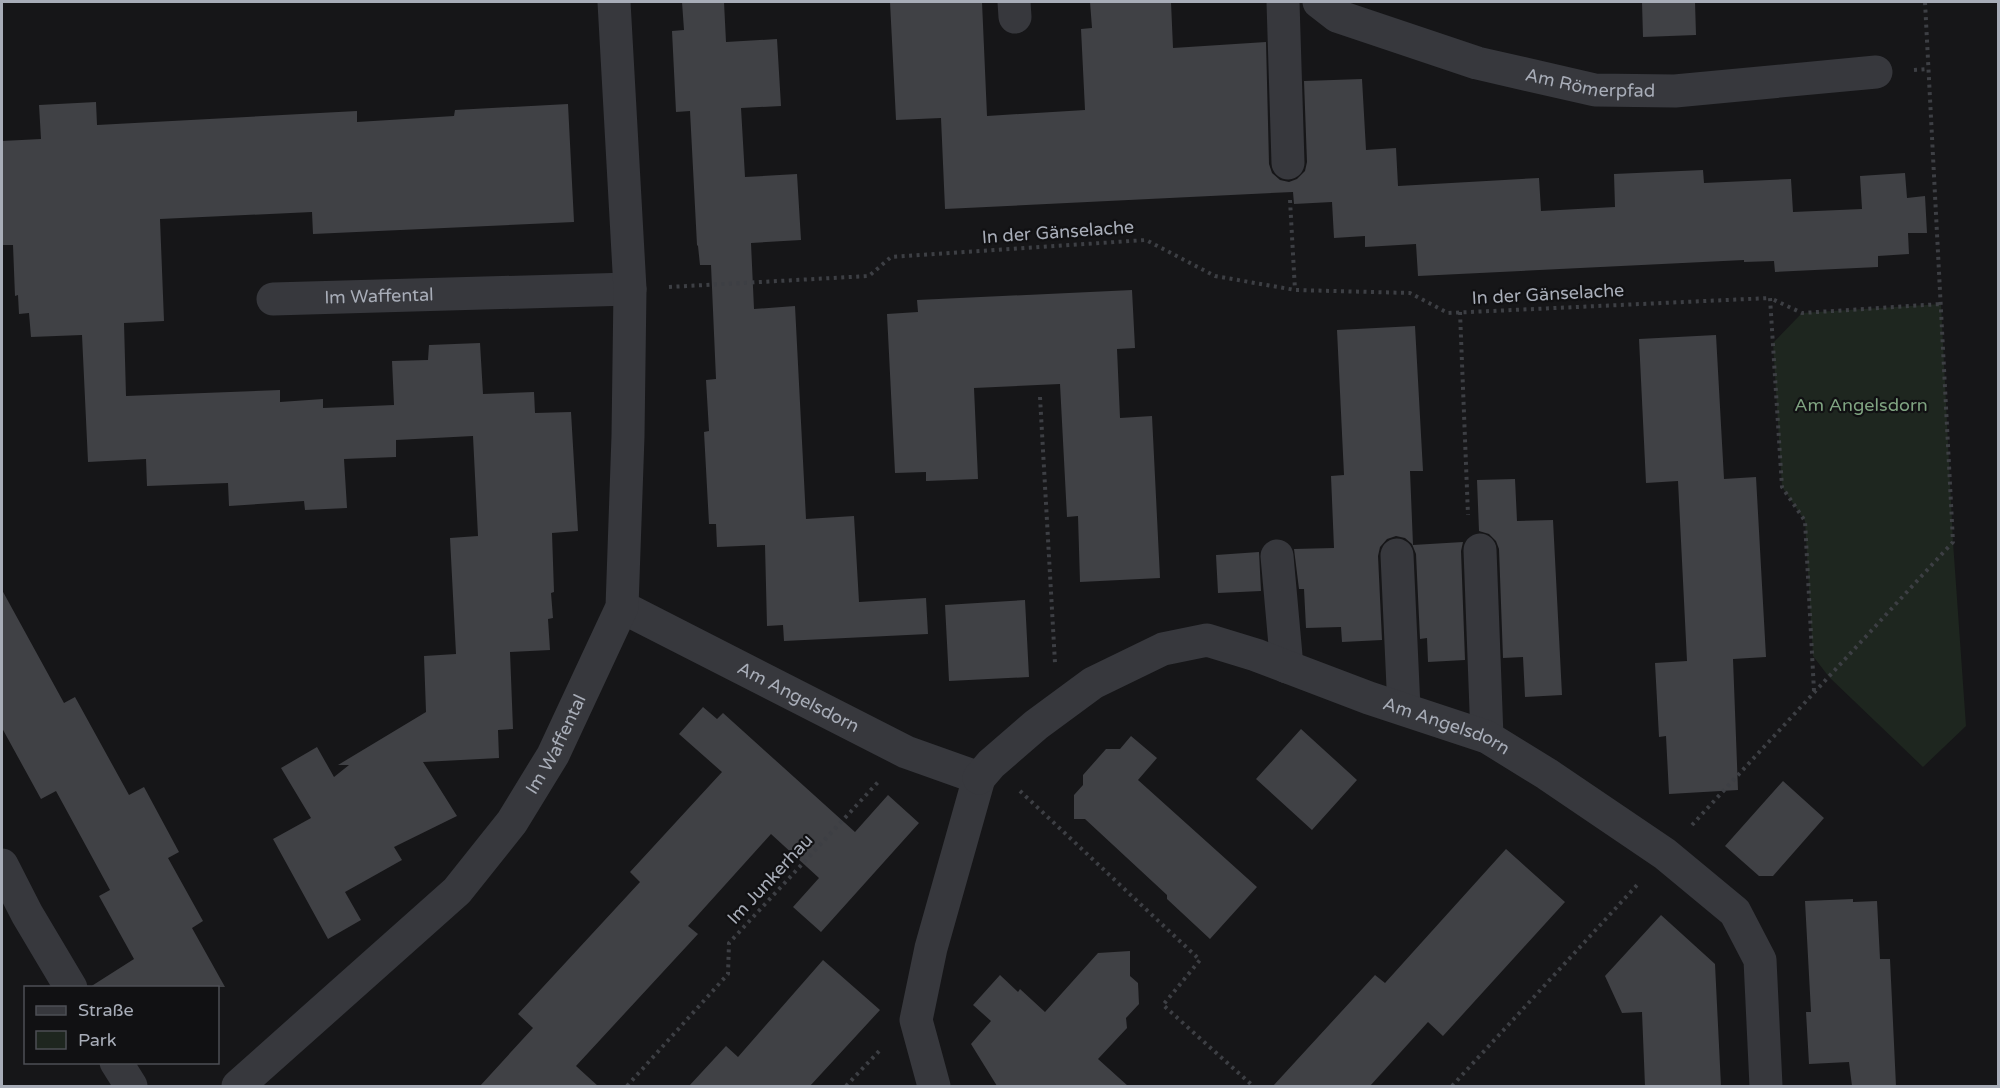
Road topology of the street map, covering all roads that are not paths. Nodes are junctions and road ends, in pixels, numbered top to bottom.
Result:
1 (614, 2) edge
2 (1283, 2) edge
3 (1318, 2) edge
4 (1876, 72) dead end
5 (1288, 163) road end
6 (630, 289) junction
7 (273, 299) dead end
8 (1480, 550) road end
9 (1397, 555) dead end
10 (1277, 556) dead end
11 (622, 607) junction
12 (1287, 667) junction
13 (1404, 709) junction
14 (1487, 736) junction
15 (985, 771) junction
16 (2, 865) edge
17 (12, 911) edge
18 (70, 986) edge
19 (117, 1064) edge
20 (131, 1086) edge
21 (238, 1086) edge
22 (934, 1086) edge
23 (1766, 1086) edge

1 - 6 street, Im Waffental
2 - 5 street
3 - 4 street, Am Römerpfad
6 - 7 street, Im Waffental
6 - 11 street, Im Waffental
8 - 14 street
9 - 13 street
10 - 12 street
11 - 15 street, Am Angelsdorn
11 - 21 street, Im Waffental
12 - 13 street, Am Angelsdorn
12 - 15 street, Am Angelsdorn
13 - 14 street, Am Angelsdorn
14 - 23 street, Am Angelsdorn
15 - 22 street
16 - 17 street
17 - 18 street
19 - 20 street

